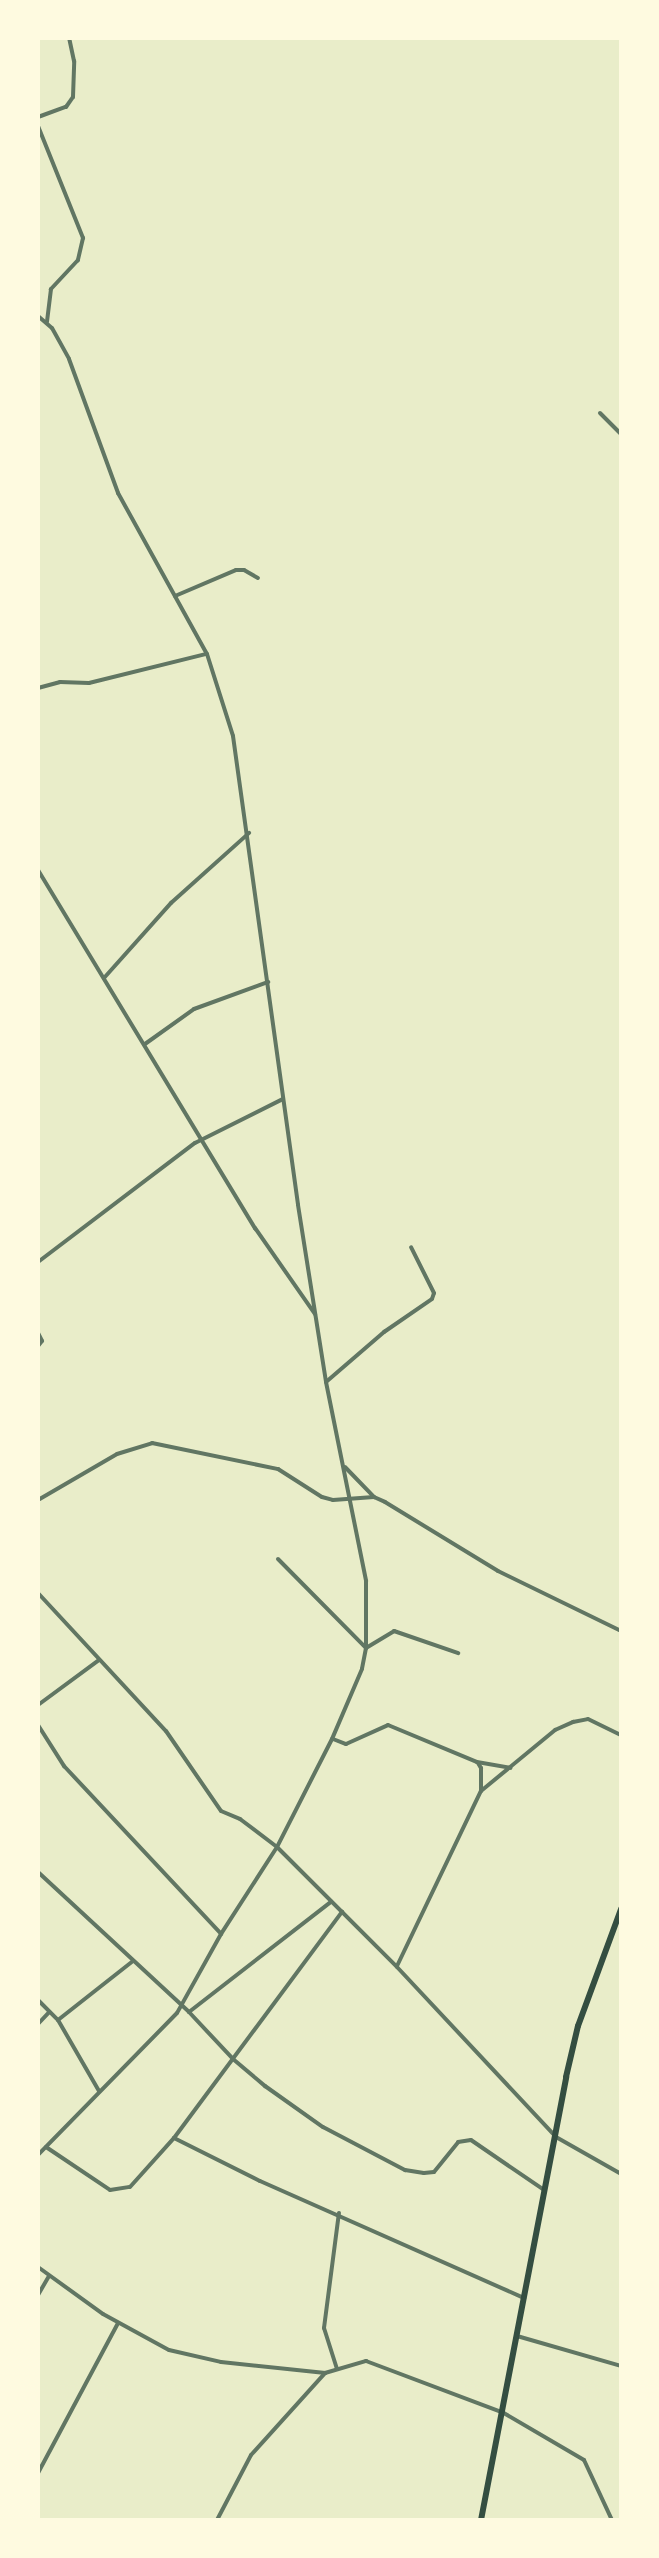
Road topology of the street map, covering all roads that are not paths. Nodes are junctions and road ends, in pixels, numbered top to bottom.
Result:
1 (69, 38) edge
2 (38, 117) edge
3 (38, 126) edge
4 (41, 319) edge
5 (600, 413) dead end
6 (621, 434) edge
7 (258, 578) dead end
8 (175, 596) junction
9 (207, 654) junction
10 (38, 688) edge
11 (249, 833) junction
12 (38, 870) edge
13 (104, 978) junction
14 (268, 982) junction
15 (145, 1044) junction
16 (283, 1099) junction
17 (203, 1139) junction
18 (411, 1247) dead end
19 (39, 1262) edge
20 (38, 1269) edge
21 (316, 1315) junction
22 (38, 1333) edge
23 (38, 1346) edge
24 (326, 1382) junction
25 (344, 1466) junction
26 (374, 1497) junction
27 (351, 1499) junction
28 (38, 1500) edge
29 (278, 1559) dead end
30 (38, 1593) edge
31 (621, 1631) edge
32 (366, 1648) junction
33 (458, 1653) dead end
34 (99, 1660) junction
35 (38, 1705) edge
36 (38, 1725) edge
37 (621, 1735) edge
38 (332, 1739) junction
39 (477, 1762) junction
40 (510, 1768) junction
41 (481, 1791) junction
42 (277, 1847) junction
43 (38, 1872) edge
44 (331, 1902) junction
45 (621, 1909) edge
46 (342, 1912) junction
47 (221, 1934) junction
48 (133, 1961) junction
49 (397, 1967) junction
50 (38, 2000) edge
51 (181, 2005) junction
52 (49, 2012) junction
53 (189, 2012) junction
54 (58, 2020) junction
55 (38, 2024) edge
56 (233, 2059) junction
57 (99, 2091) junction
58 (556, 2137) junction
59 (174, 2138) junction
60 (46, 2147) junction
61 (38, 2155) edge
62 (620, 2174) edge
63 (546, 2192) junction
64 (339, 2213) junction
65 (38, 2267) edge
66 (49, 2276) junction
67 (38, 2295) edge
68 (524, 2298) junction
69 (118, 2323) junction
70 (517, 2336) junction
71 (621, 2366) edge
72 (337, 2369) junction
73 (325, 2373) junction
74 (502, 2412) junction
75 (38, 2473) edge
76 (217, 2520) edge
77 (481, 2520) edge
78 (612, 2520) edge

1 - 2 street
3 - 4 street
4 - 8 street
5 - 6 street
7 - 8 street
8 - 9 street
9 - 10 street
9 - 11 street
11 - 13 street
11 - 14 street
12 - 13 street
13 - 15 street
14 - 15 street
14 - 16 street
15 - 17 street
16 - 17 street
16 - 21 street
17 - 19 street
17 - 21 street
18 - 24 street
19 - 20 street
21 - 24 street
22 - 23 street
24 - 25 street
25 - 26 street
25 - 27 street
26 - 27 street
26 - 31 street
27 - 28 street
27 - 32 street
29 - 32 street
30 - 34 street
32 - 33 street
32 - 38 street
34 - 35 street
34 - 42 street
36 - 47 street
37 - 40 street
38 - 39 street
38 - 42 street
39 - 40 street
39 - 41 street
40 - 41 street
41 - 49 street
42 - 44 street
42 - 47 street
43 - 48 street
44 - 46 street
44 - 53 street
45 - 58 main road
46 - 49 street
46 - 56 street
47 - 51 street
48 - 51 street
48 - 54 street
49 - 58 street
50 - 52 street
51 - 53 street
51 - 57 street
52 - 54 street
52 - 55 street
53 - 56 street
54 - 57 street
56 - 59 street
56 - 63 street
57 - 60 street
58 - 62 street
58 - 63 main road
59 - 60 street
59 - 64 street
60 - 61 street
63 - 68 main road
64 - 68 street
64 - 72 street
65 - 66 street
66 - 67 street
66 - 69 street
68 - 70 main road
69 - 73 street
69 - 75 street
70 - 71 street
70 - 74 main road
72 - 73 street
72 - 74 street
73 - 76 street
74 - 77 main road
74 - 78 street

